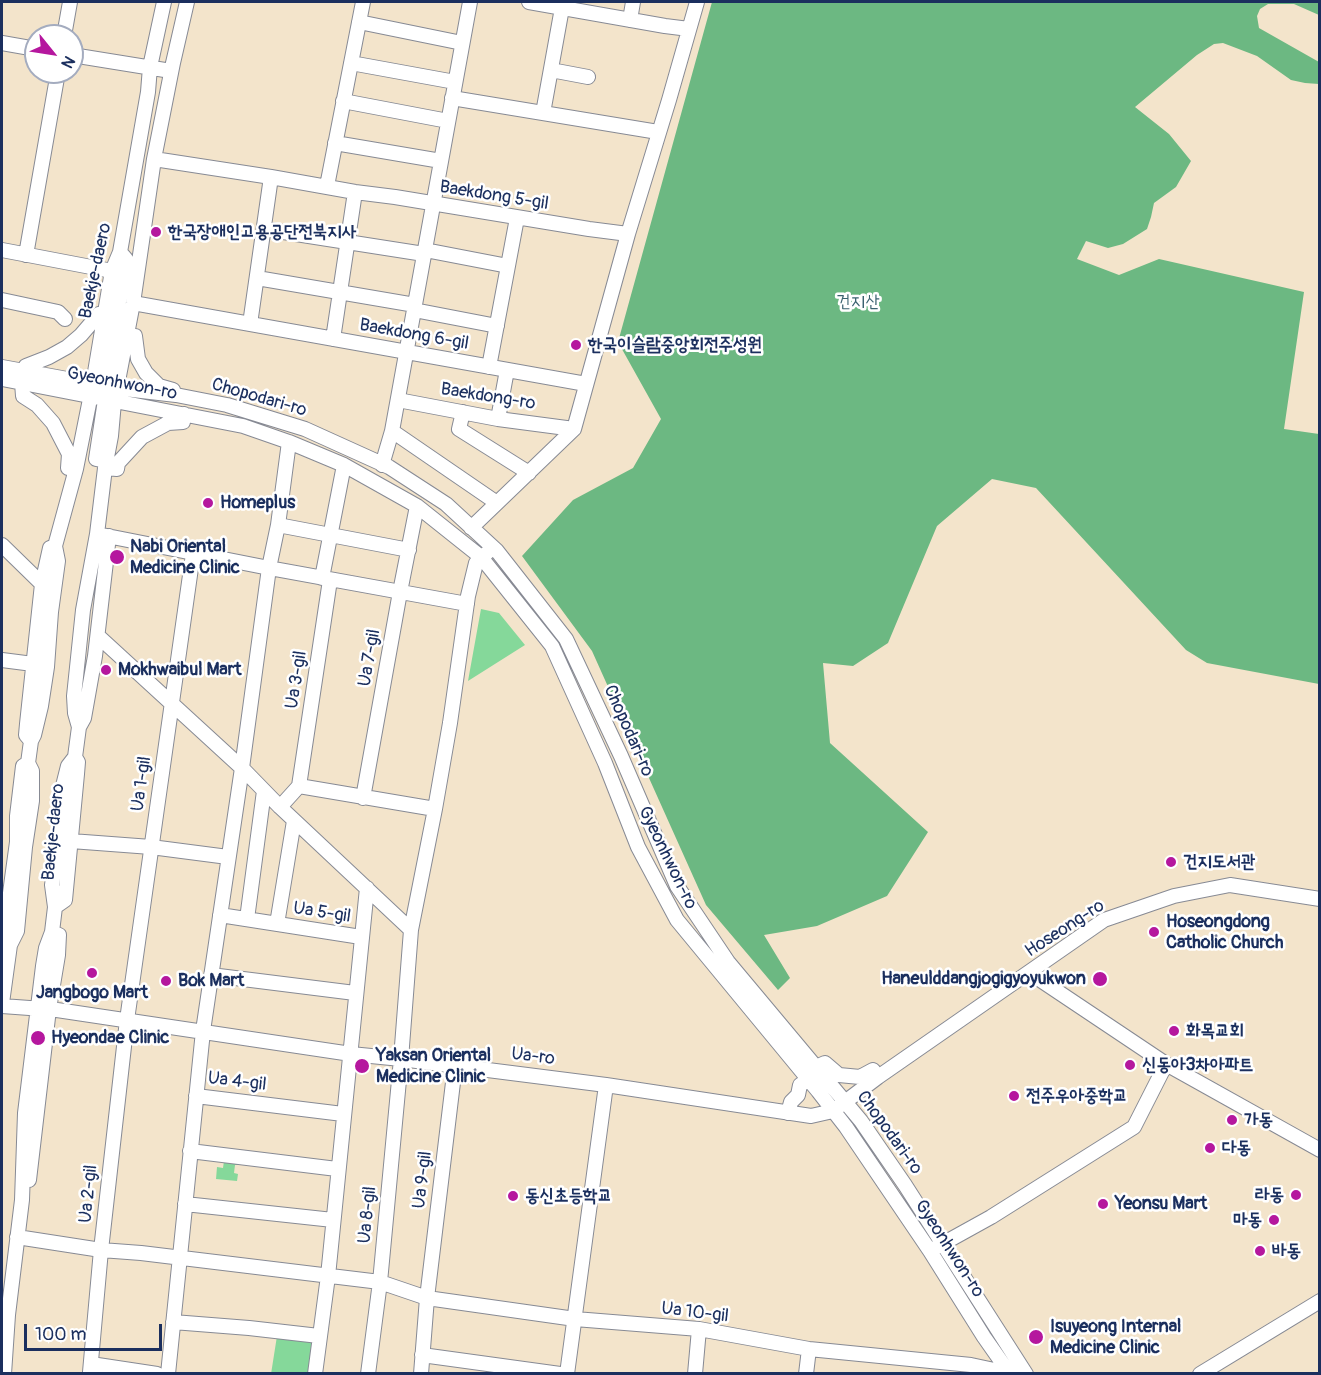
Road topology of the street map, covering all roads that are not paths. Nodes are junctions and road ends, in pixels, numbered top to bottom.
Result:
1 (70, 2) edge
2 (164, 2) edge
3 (187, 2) edge
4 (363, 2) edge
5 (470, 2) edge
6 (529, 2) edge
7 (633, 2) edge
8 (697, 2) edge
9 (556, 5) edge
10 (630, 20) junction
11 (359, 22) junction
12 (66, 24) edge
13 (689, 29) junction
14 (2, 43) edge
15 (462, 43) junction
16 (24, 47) edge
17 (84, 57) edge
18 (351, 63) junction
19 (150, 67) junction
20 (551, 70) junction
21 (171, 71) junction
22 (588, 77) dead end
23 (455, 82) junction
24 (56, 84) edge
25 (453, 98) junction
26 (344, 101) junction
27 (543, 113) junction
28 (448, 120) junction
29 (658, 132) junction
30 (335, 143) junction
31 (154, 159) junction
32 (441, 160) junction
33 (271, 177) junction
34 (327, 186) junction
35 (355, 192) junction
36 (433, 204) junction
37 (518, 218) junction
38 (264, 229) junction
39 (628, 234) junction
40 (347, 242) junction
41 (2, 250) edge
42 (120, 252) junction
43 (424, 252) junction
44 (26, 255) junction
45 (508, 266) junction
46 (112, 271) junction
47 (257, 278) junction
48 (340, 292) junction
49 (2, 300) edge
50 (133, 303) junction
51 (414, 308) junction
52 (105, 313) junction
53 (65, 319) dead end
54 (250, 324) junction
55 (497, 326) junction
56 (126, 335) junction
57 (333, 339) junction
58 (406, 352) junction
59 (2, 367) edge
60 (489, 367) junction
61 (507, 370) junction
62 (24, 377) junction
63 (2, 379) edge
64 (586, 384) junction
65 (104, 393) junction
66 (176, 395) junction
67 (398, 400) junction
68 (463, 412) junction
69 (184, 414) junction
70 (498, 419) junction
71 (573, 429) junction
72 (392, 431) junction
73 (289, 442) junction
74 (105, 465) junction
75 (344, 465) junction
76 (382, 465) junction
77 (76, 469) junction
78 (528, 473) junction
79 (497, 503) junction
80 (417, 506) junction
81 (278, 525) junction
82 (471, 528) junction
83 (103, 535) junction
84 (332, 535) junction
85 (2, 545) edge
86 (55, 546) junction
87 (494, 548) junction
88 (409, 550) junction
89 (194, 554) junction
90 (481, 557) junction
91 (269, 568) junction
92 (326, 579) junction
93 (42, 584) junction
94 (400, 592) junction
95 (467, 604) junction
96 (98, 636) junction
97 (2, 660) edge
98 (33, 664) junction
99 (172, 705) junction
100 (79, 727) junction
101 (31, 741) junction
102 (75, 757) junction
103 (28, 763) junction
104 (242, 768) junction
105 (299, 786) junction
106 (264, 791) junction
107 (363, 798) junction
108 (280, 807) junction
109 (435, 809) junction
110 (294, 820) junction
111 (2, 827) edge
112 (16, 829) junction
113 (71, 841) junction
114 (152, 847) junction
115 (228, 857) junction
116 (367, 888) junction
117 (1320, 899) edge
118 (55, 907) junction
119 (220, 915) junction
120 (247, 919) junction
121 (277, 924) junction
122 (411, 930) junction
123 (361, 937) junction
124 (10, 945) junction
125 (1030, 973) junction
126 (211, 975) junction
127 (355, 993) junction
128 (2, 1004) edge
129 (43, 1009) junction
130 (127, 1020) junction
131 (203, 1031) junction
132 (351, 1054) junction
133 (401, 1059) junction
134 (1166, 1064) junction
135 (455, 1065) junction
136 (816, 1067) junction
137 (878, 1077) junction
138 (808, 1080) junction
139 (606, 1085) junction
140 (196, 1096) junction
141 (845, 1101) junction
142 (832, 1111) junction
143 (788, 1113) junction
144 (343, 1114) junction
145 (1320, 1150) edge
146 (190, 1151) junction
147 (338, 1169) junction
148 (185, 1204) junction
149 (333, 1220) junction
150 (17, 1237) junction
151 (943, 1244) junction
152 (101, 1250) junction
153 (930, 1251) junction
154 (180, 1258) junction
155 (328, 1276) junction
156 (380, 1282) junction
157 (427, 1298) junction
158 (1320, 1301) edge
159 (575, 1319) junction
160 (173, 1322) junction
161 (699, 1329) junction
162 (319, 1336) junction
163 (991, 1346) junction
164 (809, 1349) junction
165 (422, 1355) junction
166 (971, 1365) junction
167 (90, 1368) edge
168 (1008, 1371) edge
169 (4, 1374) edge
170 (157, 1374) edge
171 (168, 1374) edge
172 (315, 1374) edge
173 (368, 1374) edge
174 (421, 1374) edge
175 (560, 1374) edge
176 (567, 1374) edge
177 (695, 1374) edge
178 (806, 1374) edge
179 (1026, 1374) edge
180 (1200, 1374) edge

1 - 12 street
2 - 19 street, Baekje-daero
3 - 21 street, Baekje-daero
4 - 11 street
5 - 15 street
6 - 9 street
7 - 10 street
8 - 13 street
9 - 10 street
9 - 20 street
10 - 13 street
11 - 15 street
11 - 18 street
13 - 29 street
14 - 16 street
15 - 23 street
17 - 19 street
18 - 23 street
18 - 26 street
19 - 21 street
19 - 42 street, Baekje-daero
20 - 22 street
20 - 27 street
21 - 31 street, Baekje-daero
23 - 25 street
24 - 44 street
25 - 27 street
25 - 28 street
26 - 28 street
26 - 30 street
27 - 29 street
28 - 32 street
29 - 39 street
30 - 32 street
30 - 34 street
31 - 33 street, Baekdong 5-gil
31 - 50 street, Baekje-daero
32 - 36 street
33 - 34 street, Baekdong 5-gil
33 - 38 street
34 - 35 street, Baekdong 5-gil
35 - 36 street, Baekdong 5-gil
35 - 40 street
36 - 37 street, Baekdong 5-gil
36 - 43 street
37 - 39 street, Baekdong 5-gil
37 - 45 street, Baekdong 6-gil
38 - 40 street
38 - 47 street
39 - 64 street
40 - 43 street
40 - 48 street, Baekdong 6-gil
41 - 44 street
42 - 46 street, Baekje-daero
42 - 65 street
43 - 45 street
43 - 51 street
44 - 46 street
45 - 55 street, Baekdong 6-gil
46 - 52 street, Baekje-daero
47 - 48 street
47 - 54 street
48 - 51 street
48 - 57 street, Baekdong 6-gil
49 - 53 street
50 - 54 street, Baekdong 6-gil
50 - 56 street, Baekje-daero
51 - 55 street
51 - 58 street
52 - 62 street
52 - 65 street, Baekje-daero
54 - 57 street, Baekdong 6-gil
55 - 60 street, Baekdong 6-gil
56 - 65 street, Baekje-daero
56 - 66 street
57 - 58 street, Baekdong 6-gil
58 - 60 street, Baekdong 6-gil
58 - 67 street
59 - 62 street, Chopodari-ro
60 - 61 street, Baekdong 6-gil
61 - 64 street, Baekdong 6-gil
61 - 70 street
62 - 63 street
62 - 65 street, Chopodari-ro
62 - 77 street
64 - 71 street
65 - 66 street, Chopodari-ro
65 - 69 street, Gyeonhwon-ro
65 - 74 street, Baekje-daero
65 - 77 street, Baekje-daero
66 - 76 street, Chopodari-ro
67 - 68 street, Baekdong-ro
67 - 72 street
68 - 70 street, Baekdong-ro
68 - 78 street
69 - 73 street, Gyeonhwon-ro
69 - 74 street
70 - 71 street, Baekdong-ro
71 - 78 street
72 - 76 street
72 - 79 street
73 - 75 street, Gyeonhwon-ro
73 - 81 street
74 - 83 street, Baekje-daero
75 - 80 street, Gyeonhwon-ro
75 - 84 street, Ua 3-gil
76 - 82 street, Chopodari-ro
77 - 86 street, Baekje-daero
78 - 79 street
79 - 82 street
80 - 88 street, Ua 7-gil
80 - 90 street, Gyeonhwon-ro
81 - 84 street
81 - 91 street
82 - 87 street, Chopodari-ro
83 - 89 street
83 - 96 street, Baekje-daero
83 - 100 street, Baekje-daero
84 - 88 street
84 - 92 street, Ua 3-gil
85 - 93 street
86 - 93 street, Baekje-daero
86 - 101 street, Baekje-daero
87 - 90 street
87 - 136 street, Chopodari-ro
88 - 94 street, Ua 7-gil
89 - 91 street
89 - 99 street, Ua 1-gil
90 - 95 street
90 - 138 street, Gyeonhwon-ro
91 - 92 street
91 - 104 street
92 - 94 street
92 - 105 street, Ua 3-gil
93 - 98 street, Baekje-daero
94 - 95 street
94 - 107 street, Ua 7-gil
95 - 109 street
96 - 99 street
96 - 100 street, Baekje-daero
97 - 98 street
98 - 101 street, Baekje-daero
99 - 104 street
99 - 114 street, Ua 1-gil
100 - 102 street, Baekje-daero
101 - 103 street, Baekje-daero
102 - 113 street, Baekje-daero
102 - 118 street, Baekje-daero
103 - 112 street, Baekje-daero
103 - 124 street, Baekje-daero
104 - 106 street
104 - 115 street
105 - 107 street
105 - 108 street
106 - 108 street
106 - 120 street
107 - 109 street
108 - 110 street
109 - 122 street
110 - 116 street
110 - 121 street
111 - 112 street
112 - 124 street, Baekje-daero
113 - 114 street
113 - 118 street, Baekje-daero
114 - 115 street
114 - 130 street, Ua 1-gil
115 - 119 street
116 - 122 street
116 - 123 street, Ua 5-gil
117 - 125 street, Hoseong-ro
118 - 129 street, Baekje-daero
119 - 120 street
119 - 126 street
120 - 121 street
121 - 123 street, Ua 5-gil
122 - 133 street
123 - 127 street, Ua 5-gil
124 - 128 street, Baekje-daero
125 - 134 street
125 - 137 street, Hoseong-ro
126 - 127 street
126 - 131 street
127 - 132 street, Ua 5-gil
128 - 129 street, Ua-ro
129 - 130 street, Ua-ro
129 - 150 street, Baekje-daero
130 - 131 street, Ua-ro
130 - 152 street, Ua 2-gil
131 - 132 street, Ua-ro
131 - 140 street, Ua 4-gil
132 - 133 street, Ua-ro
132 - 144 street, Ua 5-gil
133 - 135 street, Ua-ro
133 - 156 street, Ua 8-gil
134 - 145 street
134 - 151 street
135 - 139 street, Ua-ro
135 - 157 street, Ua 9-gil
136 - 137 street
136 - 141 street, Chopodari-ro
137 - 141 street, Hoseong-ro
138 - 142 street, Gyeonhwon-ro
138 - 143 street
139 - 143 street, Ua-ro
139 - 159 street
140 - 144 street, Ua 4-gil
140 - 146 street, Ua 4-gil
141 - 142 street, Hoseong-ro
141 - 151 street, Chopodari-ro
142 - 143 street, Ua-ro
142 - 153 street, Gyeonhwon-ro
144 - 147 street, Ua 5-gil
146 - 147 street
146 - 148 street, Ua 4-gil
147 - 149 street, Ua 5-gil
148 - 149 street
148 - 154 street, Ua 4-gil
149 - 155 street, Ua 5-gil
150 - 152 street
150 - 169 street, Baekje-daero
151 - 153 street
151 - 179 street, Chopodari-ro
152 - 154 street
152 - 167 street, Ua 2-gil
153 - 163 street, Gyeonhwon-ro
154 - 155 street
154 - 160 street, Ua 4-gil
155 - 156 street
155 - 162 street, Ua 5-gil
156 - 157 street
156 - 173 street, Ua 8-gil
157 - 159 street, Ua 10-gil
157 - 165 street, Ua 9-gil
158 - 180 street
159 - 161 street, Ua 10-gil
159 - 176 street
160 - 162 street
160 - 171 street, Ua 4-gil
161 - 164 street, Ua 10-gil
161 - 177 street
162 - 172 street, Ua 5-gil
163 - 166 street
163 - 168 street, Gyeonhwon-ro
164 - 166 street, Ua 10-gil
164 - 178 street
165 - 174 street, Ua 9-gil
165 - 175 street
166 - 168 street, Ua 10-gil
167 - 170 street

